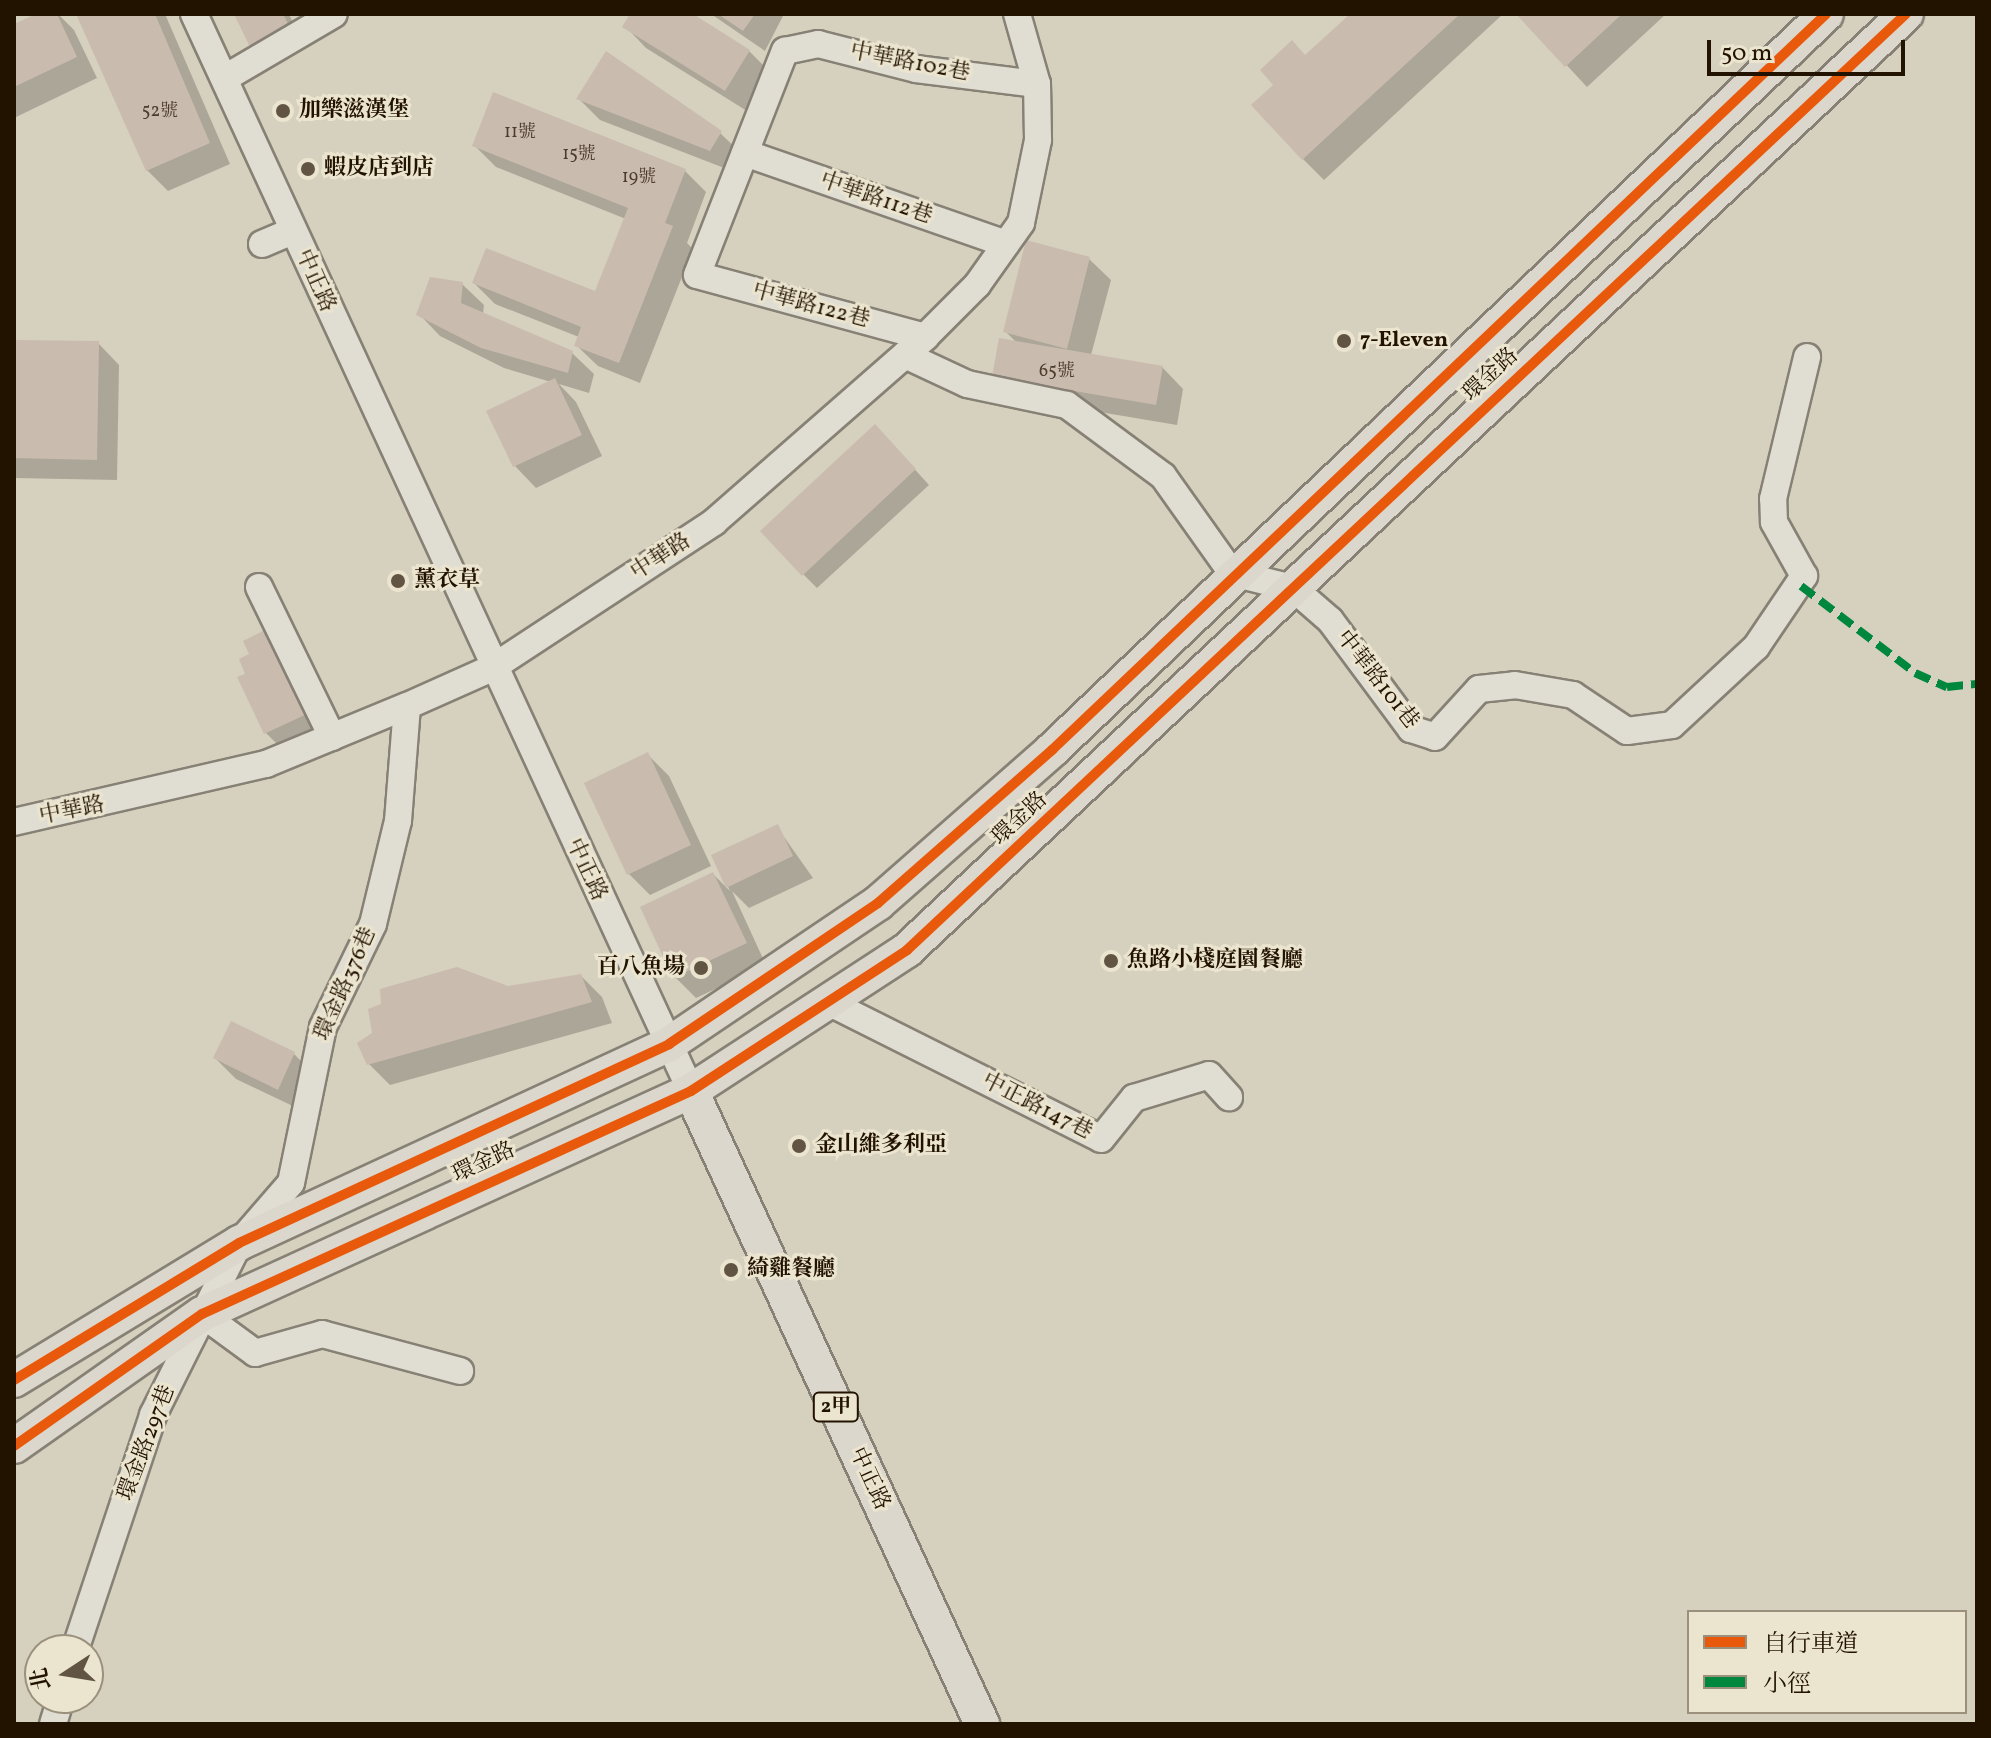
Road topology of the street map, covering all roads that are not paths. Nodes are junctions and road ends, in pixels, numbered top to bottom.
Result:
1 (194, 14) edge
2 (334, 14) edge
3 (1017, 14) edge
4 (1826, 14) edge
5 (1906, 14) edge
6 (225, 78) junction
7 (1037, 84) junction
8 (745, 153) junction
9 (293, 231) junction
10 (262, 244) dead end
11 (1006, 244) junction
12 (925, 337) junction
13 (905, 355) junction
14 (1807, 357) dead end
15 (1232, 573) junction
16 (259, 587) dead end
17 (1293, 588) junction
18 (492, 668) junction
19 (407, 706) junction
20 (332, 737) junction
21 (14, 822) edge
22 (828, 1002) junction
23 (669, 1044) junction
24 (691, 1091) junction
25 (1229, 1097) dead end
26 (239, 1243) junction
27 (202, 1314) junction
28 (460, 1371) dead end
29 (14, 1380) edge
30 (14, 1446) edge
31 (80, 1634) edge
32 (982, 1724) edge

1 - 6 street, 中正路
2 - 6 street
3 - 7 street, 中華路
4 - 15 main road, 環金路
5 - 17 main road, 環金路
6 - 9 street, 中正路
7 - 8 street, 中華路102巷
7 - 11 street, 中華路
8 - 11 street, 中華路112巷
8 - 12 street, 中華路122巷
9 - 10 street
9 - 18 street, 中正路
11 - 12 street, 中華路
12 - 13 street, 中華路
13 - 15 street
13 - 18 street, 中華路
14 - 17 street, 中華路101巷
15 - 17 street, 中華路101巷
15 - 23 main road, 環金路
16 - 20 street
17 - 22 main road, 環金路
18 - 19 street, 中華路
18 - 23 street, 中正路
19 - 20 street, 中華路
19 - 26 street, 環金路376巷
20 - 21 street, 中華路
22 - 24 main road, 環金路
22 - 25 street, 中正路147巷
23 - 24 street, 中正路
23 - 26 main road, 環金路
24 - 27 main road, 環金路
24 - 32 main road, 中正路 / 2甲
26 - 27 street, 環金路297巷
26 - 29 main road, 環金路
27 - 28 street
27 - 30 main road, 環金路
27 - 31 street, 環金路297巷

